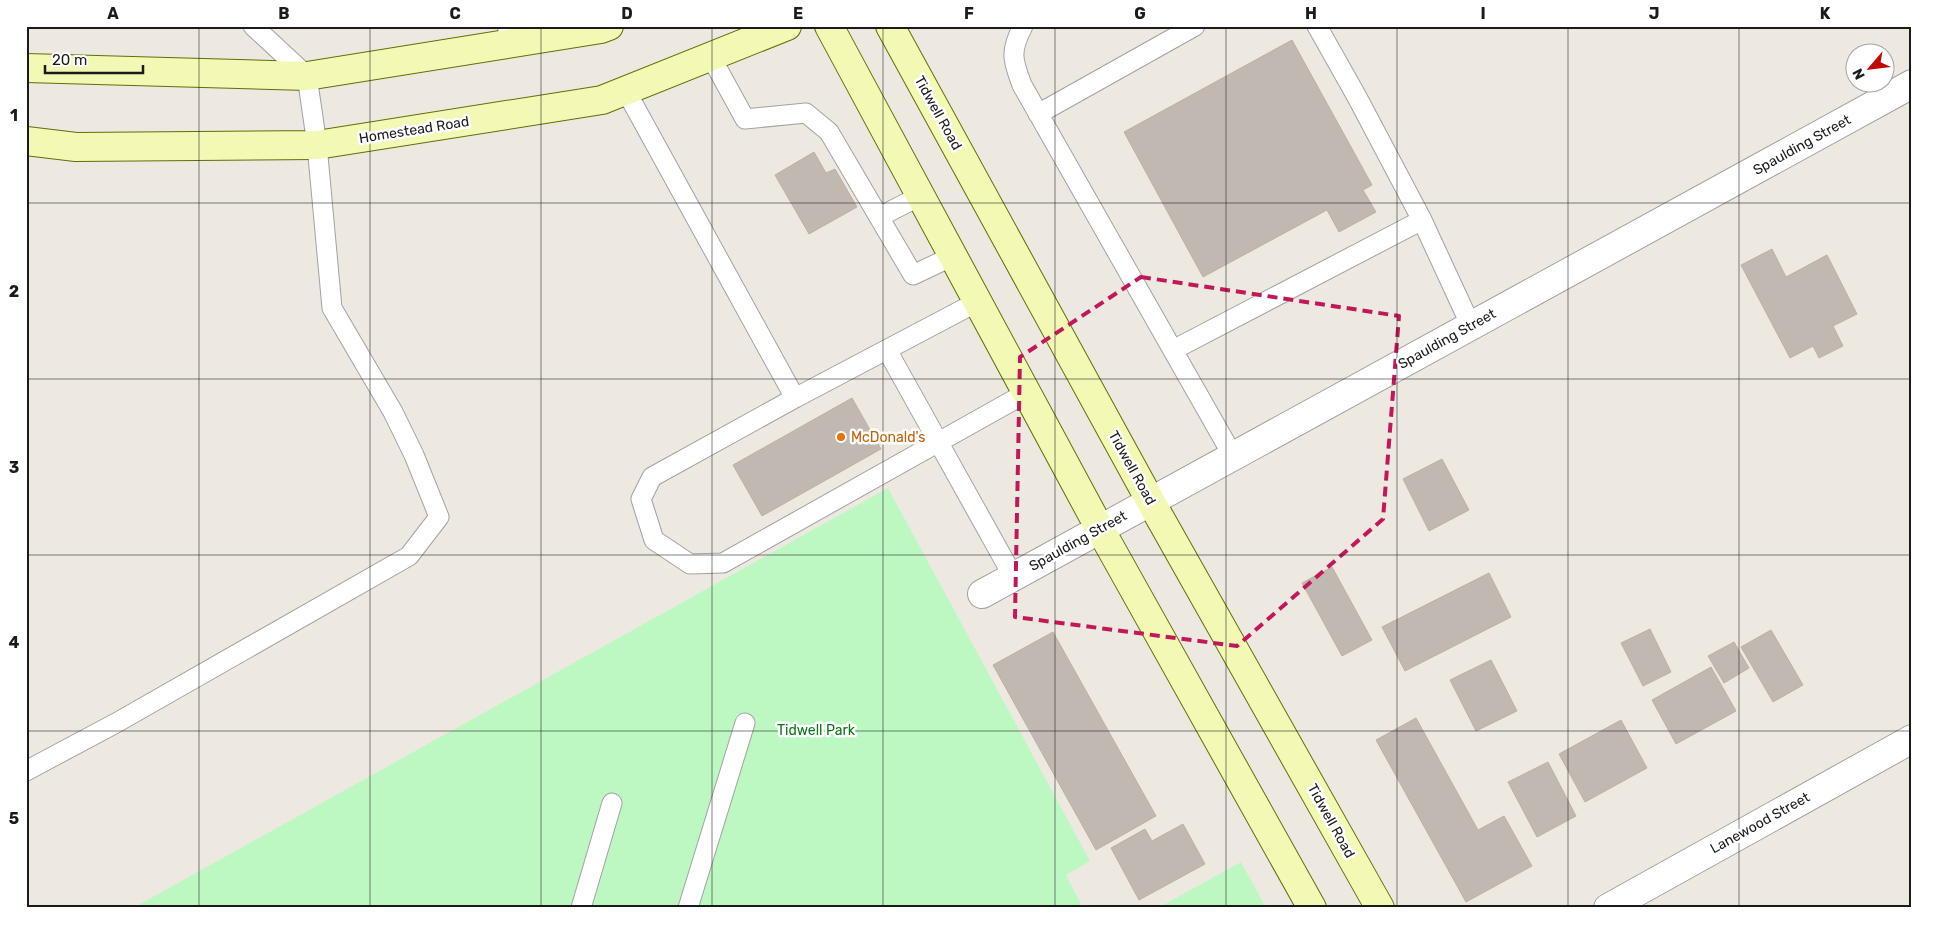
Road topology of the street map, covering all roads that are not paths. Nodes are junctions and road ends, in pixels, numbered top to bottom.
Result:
1 (253, 26) edge
2 (609, 26) edge
3 (787, 26) edge
4 (829, 26) edge
5 (890, 26) edge
6 (1023, 26) edge
7 (1195, 26) edge
8 (1317, 26) edge
9 (571, 30) edge
10 (510, 35) edge
11 (711, 57) junction
12 (26, 68) edge
13 (307, 76) junction
14 (1912, 84) edge
15 (626, 91) junction
16 (1038, 114) junction
17 (26, 142) edge
18 (317, 145) junction
19 (920, 196) junction
20 (879, 217) junction
21 (1422, 220) junction
22 (953, 256) junction
23 (977, 302) junction
24 (1471, 326) junction
25 (887, 350) junction
26 (1174, 350) junction
27 (1026, 393) junction
28 (795, 398) junction
29 (938, 442) junction
30 (1233, 456) junction
31 (1150, 502) junction
32 (1100, 529) junction
33 (1013, 576) junction
34 (982, 594) dead end
35 (745, 723) dead end
36 (1912, 739) edge
37 (26, 772) edge
38 (612, 803) dead end
39 (581, 908) edge
40 (688, 908) edge
41 (1312, 908) edge
42 (1380, 908) edge
43 (1608, 908) edge

1 - 13 lane
2 - 9 main road
3 - 11 main road, Homestead Road
4 - 19 main road
5 - 31 main road, Tidwell Road
6 - 16 lane
7 - 16 lane
8 - 21 lane
9 - 10 main road
10 - 13 main road
11 - 15 main road, Homestead Road
11 - 20 lane
12 - 13 main road
13 - 18 lane
14 - 24 street, Spaulding Street
15 - 18 main road, Homestead Road
15 - 28 lane
16 - 26 lane
17 - 18 main road, Homestead Road
18 - 37 lane
19 - 20 lane
19 - 22 main road
20 - 22 lane
21 - 24 lane
21 - 26 lane
22 - 23 main road
23 - 25 lane
23 - 27 main road
24 - 30 street, Spaulding Street
25 - 28 lane
25 - 29 lane
26 - 30 lane
27 - 29 lane
27 - 32 main road
28 - 29 lane
29 - 33 lane
30 - 31 street, Spaulding Street
31 - 32 street, Spaulding Street
31 - 42 main road, Tidwell Road
32 - 33 street, Spaulding Street
32 - 41 main road
33 - 34 street, Spaulding Street
35 - 40 lane
36 - 43 street, Lanewood Street
38 - 39 lane

